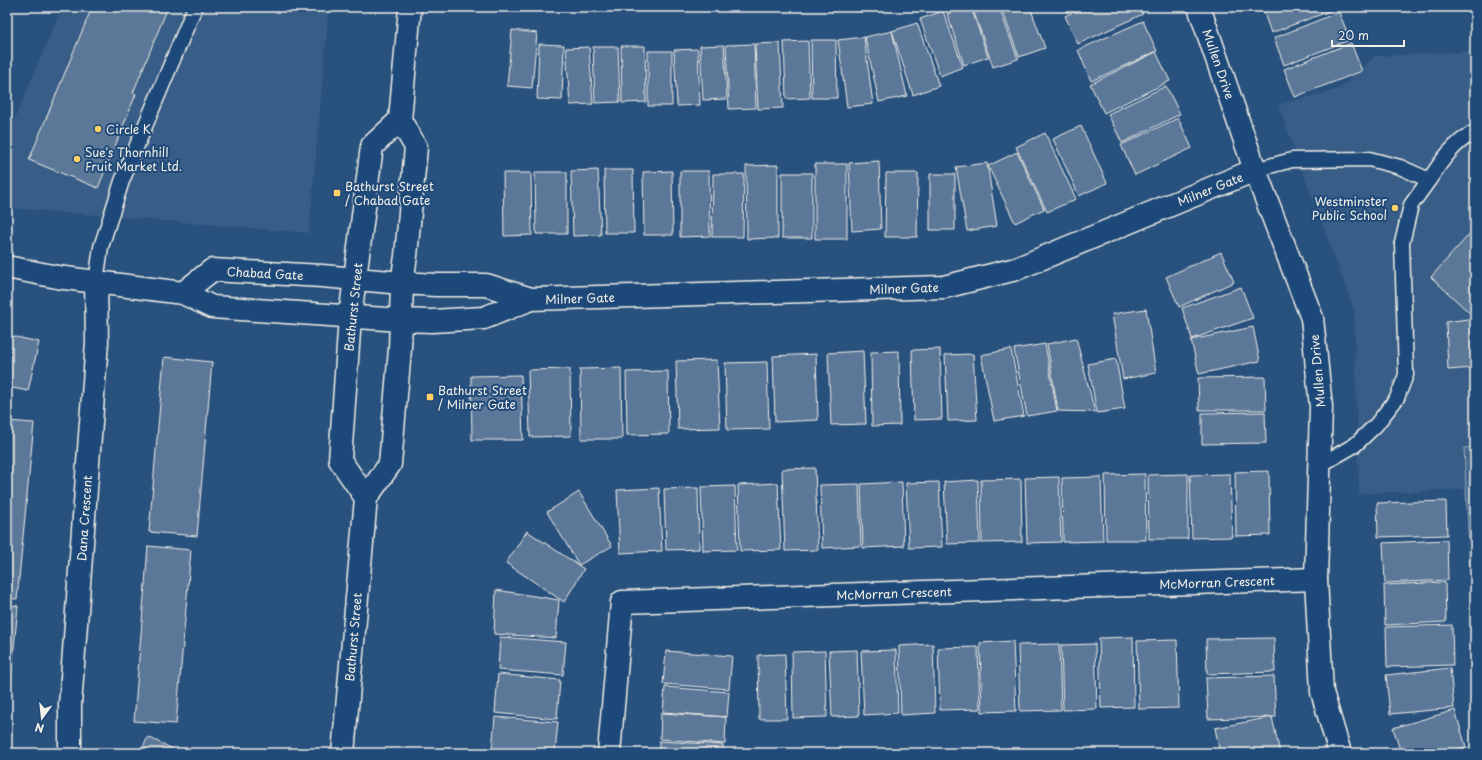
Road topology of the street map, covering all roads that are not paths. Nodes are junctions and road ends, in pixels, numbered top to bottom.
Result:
1 (195, 7) edge
2 (1199, 7) edge
3 (406, 10) edge
4 (400, 120) junction
5 (1475, 132) edge
6 (1255, 170) junction
7 (1429, 180) junction
8 (7, 266) edge
9 (355, 280) junction
10 (96, 282) junction
11 (402, 283) junction
12 (183, 293) junction
13 (531, 299) junction
14 (350, 317) junction
15 (400, 320) junction
16 (1320, 465) junction
17 (366, 498) junction
18 (1316, 579) junction
19 (70, 753) edge
20 (343, 753) edge
21 (609, 753) edge
22 (1340, 753) edge

1 - 10 lane
2 - 6 street, Mullen Drive
3 - 4 street
4 - 9 street, Bathurst Street
4 - 11 street
5 - 7 lane
6 - 7 lane
6 - 13 street, Milner Gate
6 - 16 street, Mullen Drive
7 - 16 lane
8 - 10 street
9 - 11 street, Chabad Gate
9 - 12 street, Chabad Gate
9 - 14 street, Bathurst Street
10 - 12 street
10 - 19 street, Dana Crescent
11 - 13 street, Milner Gate
11 - 15 street
12 - 14 street
13 - 15 street, Milner Gate
14 - 15 street, Milner Gate
14 - 17 street, Bathurst Street
15 - 17 street
16 - 18 street, Mullen Drive
17 - 20 street, Bathurst Street
18 - 21 street, McMorran Crescent
18 - 22 street, Mullen Drive

